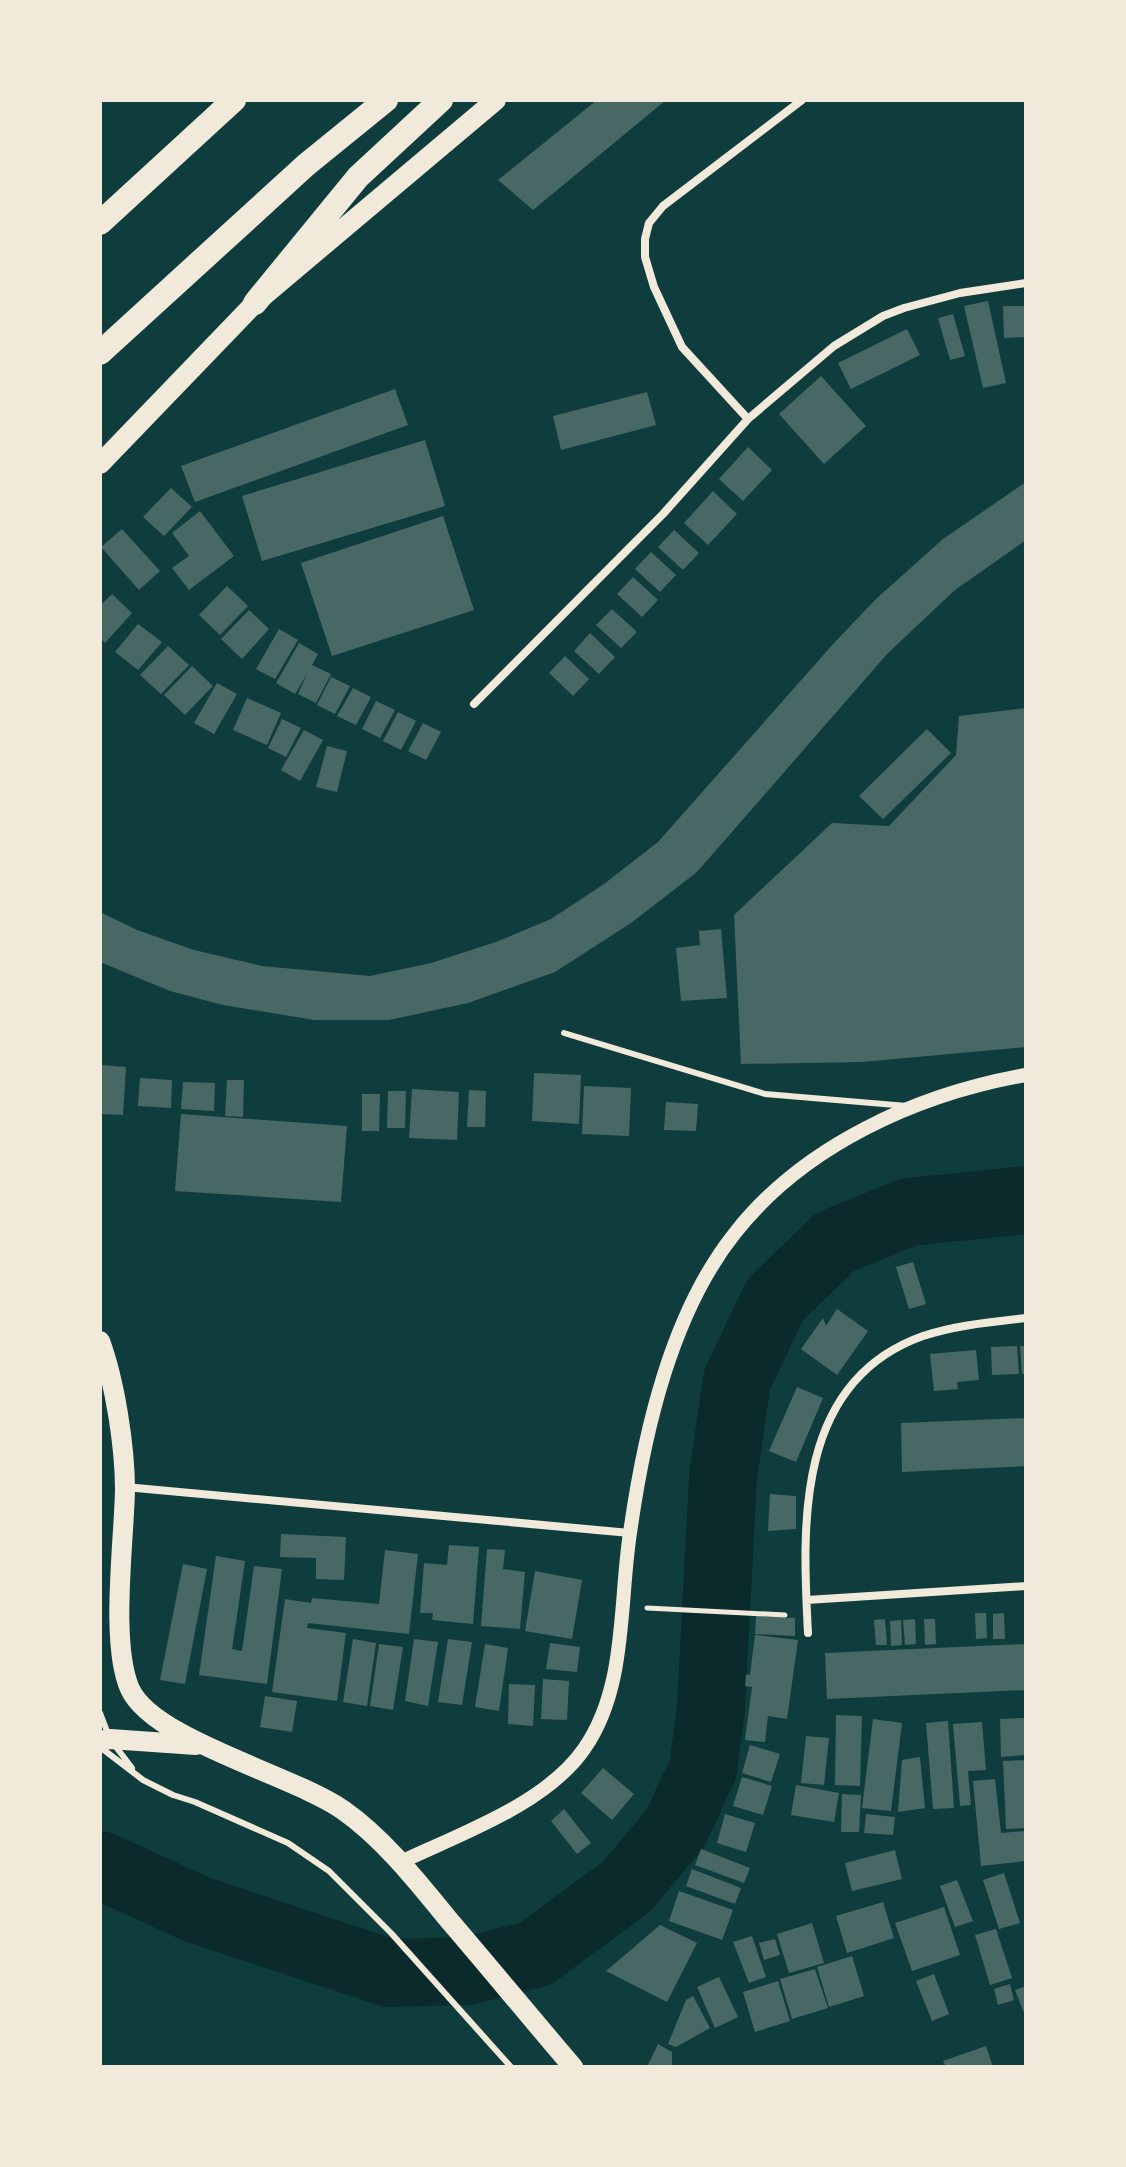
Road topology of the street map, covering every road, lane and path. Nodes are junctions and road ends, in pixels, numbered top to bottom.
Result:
1 (234, 100) edge
2 (386, 100) edge
3 (441, 100) edge
4 (496, 100) edge
5 (802, 100) edge
6 (100, 223) edge
7 (1026, 283) edge
8 (255, 303) junction
9 (100, 353) edge
10 (748, 419) junction
11 (100, 464) edge
12 (474, 704) dead end
13 (564, 1033) dead end
14 (1026, 1075) edge
15 (911, 1106) junction
16 (1026, 1318) edge
17 (100, 1341) edge
18 (125, 1487) junction
19 (630, 1533) junction
20 (1026, 1586) edge
21 (807, 1600) junction
22 (668, 1609) dead end
23 (807, 1616) junction
24 (808, 1633) dead end
25 (100, 1713) edge
26 (103, 1742) edge
27 (204, 1746) junction
28 (143, 1780) junction
29 (401, 1862) junction
30 (511, 2067) edge
31 (573, 2067) edge

1 - 6 highway
2 - 9 highway
3 - 8 highway
4 - 8 main road
5 - 10 street
7 - 10 street
8 - 11 main road
10 - 12 street
13 - 15 lane
14 - 15 street
15 - 19 street
16 - 21 street
17 - 18 main road
18 - 19 street
18 - 27 main road
19 - 29 street
20 - 21 street
21 - 23 street
22 - 23 path
23 - 24 street
25 - 26 lane
26 - 27 main road
26 - 28 lane
26 - 28 lane
27 - 29 main road
28 - 30 lane
29 - 31 main road

